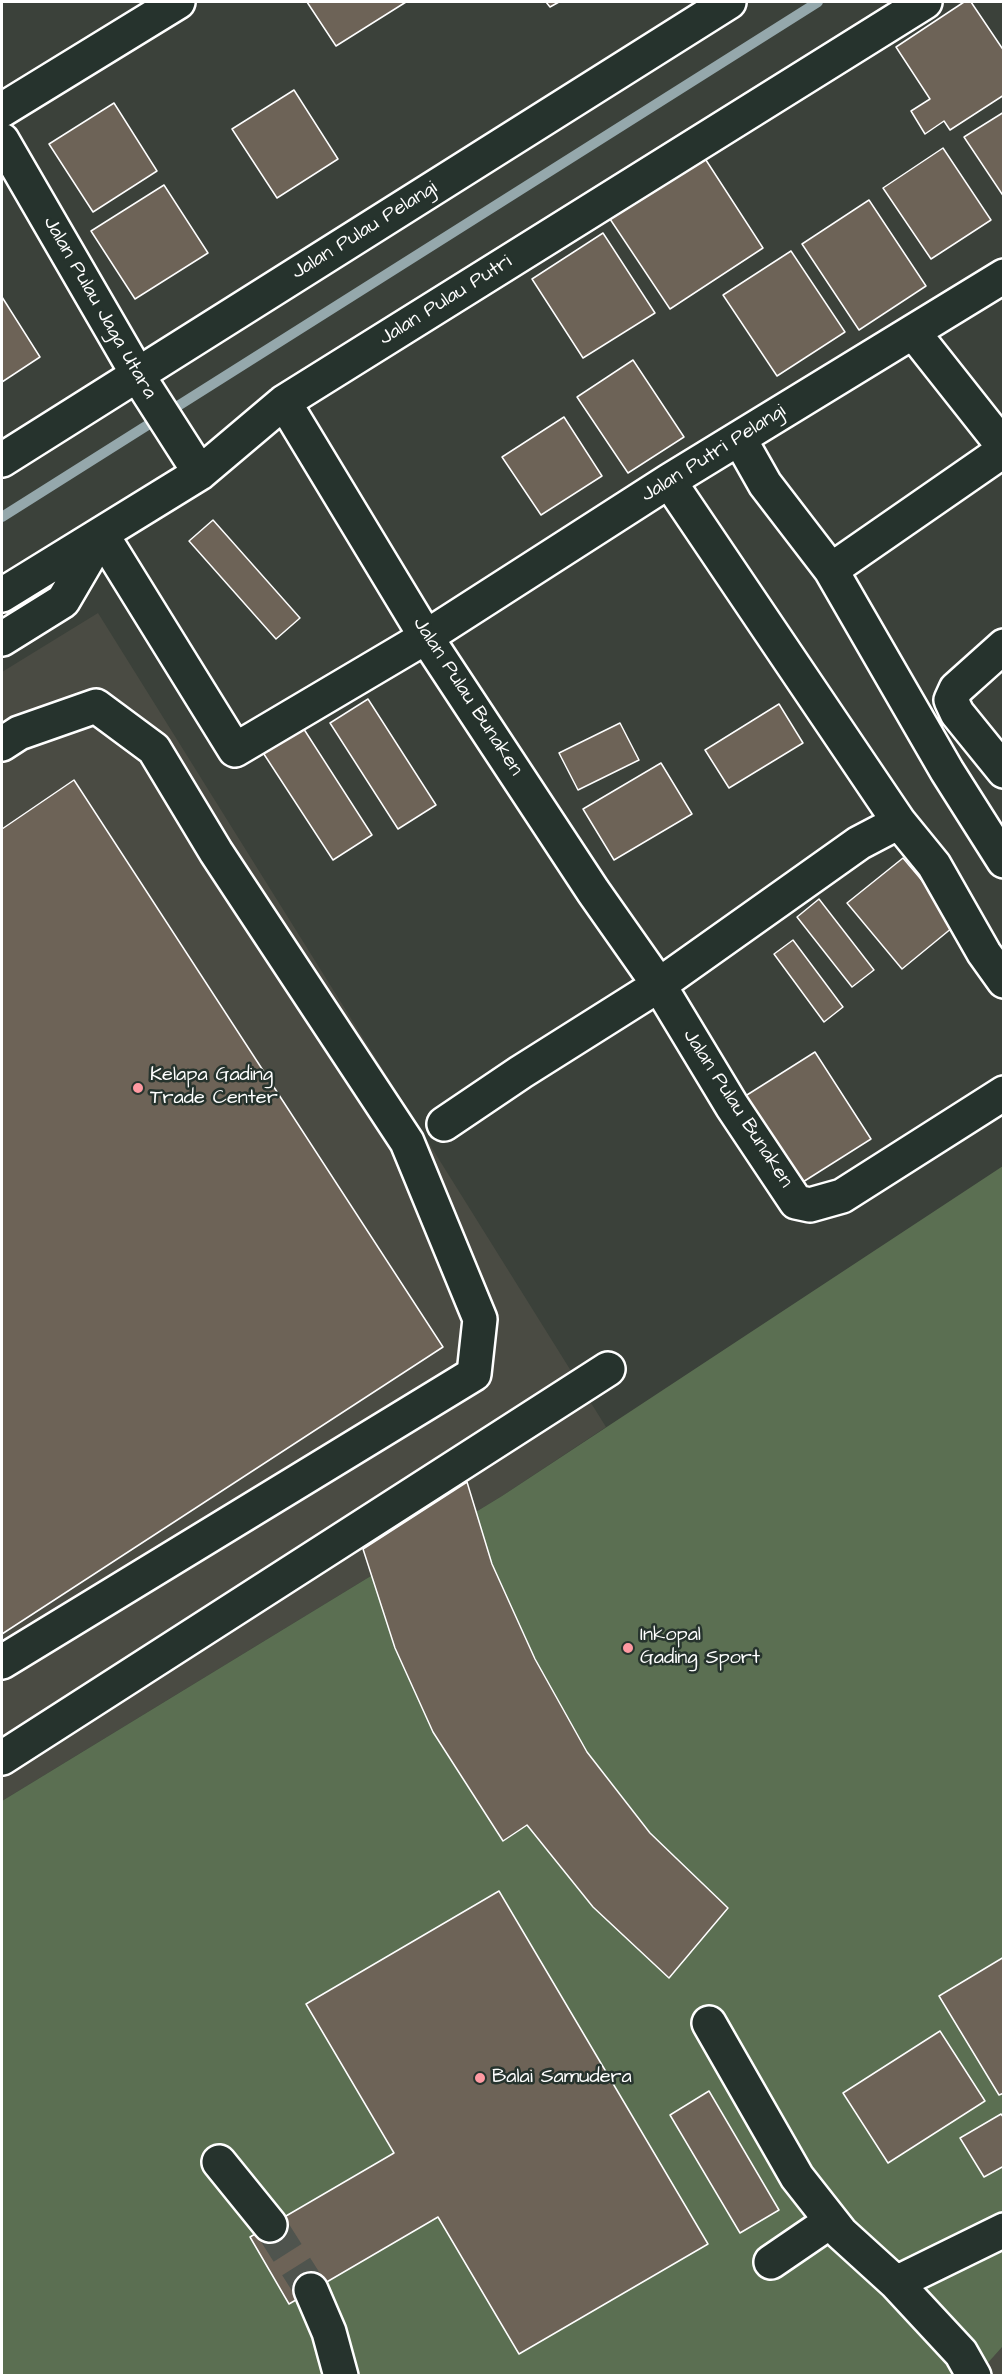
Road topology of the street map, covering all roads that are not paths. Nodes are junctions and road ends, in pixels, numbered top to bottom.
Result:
1 (178, 2) edge
2 (729, 2) edge
3 (925, 2) edge
4 (2, 110) edge
5 (2, 140) edge
6 (1004, 276) edge
7 (913, 332) junction
8 (141, 381) junction
9 (284, 402) junction
10 (739, 438) junction
11 (1004, 449) edge
12 (2, 460) edge
13 (194, 464) junction
14 (669, 481) junction
15 (102, 535) junction
16 (831, 570) junction
17 (2, 595) edge
18 (426, 637) junction
19 (2, 639) edge
20 (1004, 646) edge
21 (2, 744) edge
22 (994, 760) edge
23 (947, 771) junction
24 (899, 822) junction
25 (1004, 861) edge
26 (1004, 981) edge
27 (659, 985) junction
28 (1004, 1094) edge
29 (444, 1124) dead end
30 (608, 1369) dead end
31 (2, 1662) edge
32 (2, 1758) edge
33 (709, 2024) dead end
34 (219, 2162) dead end
35 (831, 2221) junction
36 (270, 2225) tunnel mouth
37 (1004, 2230) edge
38 (771, 2262) dead end
39 (896, 2283) junction
40 (311, 2290) tunnel mouth
41 (340, 2376) edge
42 (974, 2376) edge

1 - 4 street
2 - 8 street, Jalan Pulau Pelangi
3 - 9 street, Jalan Pulau Putri
5 - 8 street, Jalan Pulau Jaga Utara
6 - 7 street, Jalan Putri Pelangi
7 - 10 street, Jalan Putri Pelangi
7 - 11 street
8 - 12 street, Jalan Pulau Pelangi
8 - 13 street, Jalan Pulau Jaga Utara
9 - 13 street, Jalan Pulau Putri
9 - 18 street, Jalan Pulau Bunaken
10 - 14 street, Jalan Putri Pelangi
10 - 16 street
11 - 16 street
13 - 15 street, Jalan Pulau Putri
14 - 18 street, Jalan Putri Pelangi
14 - 24 street
15 - 17 street
15 - 18 street, Jalan Putri Pelangi
15 - 19 street, Jalan Pulau Putri
16 - 23 street
18 - 27 street, Jalan Pulau Bunaken
20 - 22 street
21 - 31 street
22 - 23 street
23 - 25 street
24 - 26 street
24 - 27 street
27 - 28 street, Jalan Pulau Bunaken
27 - 29 street
30 - 32 street
33 - 35 street
34 - 36 street
35 - 38 street
35 - 39 street
37 - 39 street
39 - 42 street
40 - 41 street

